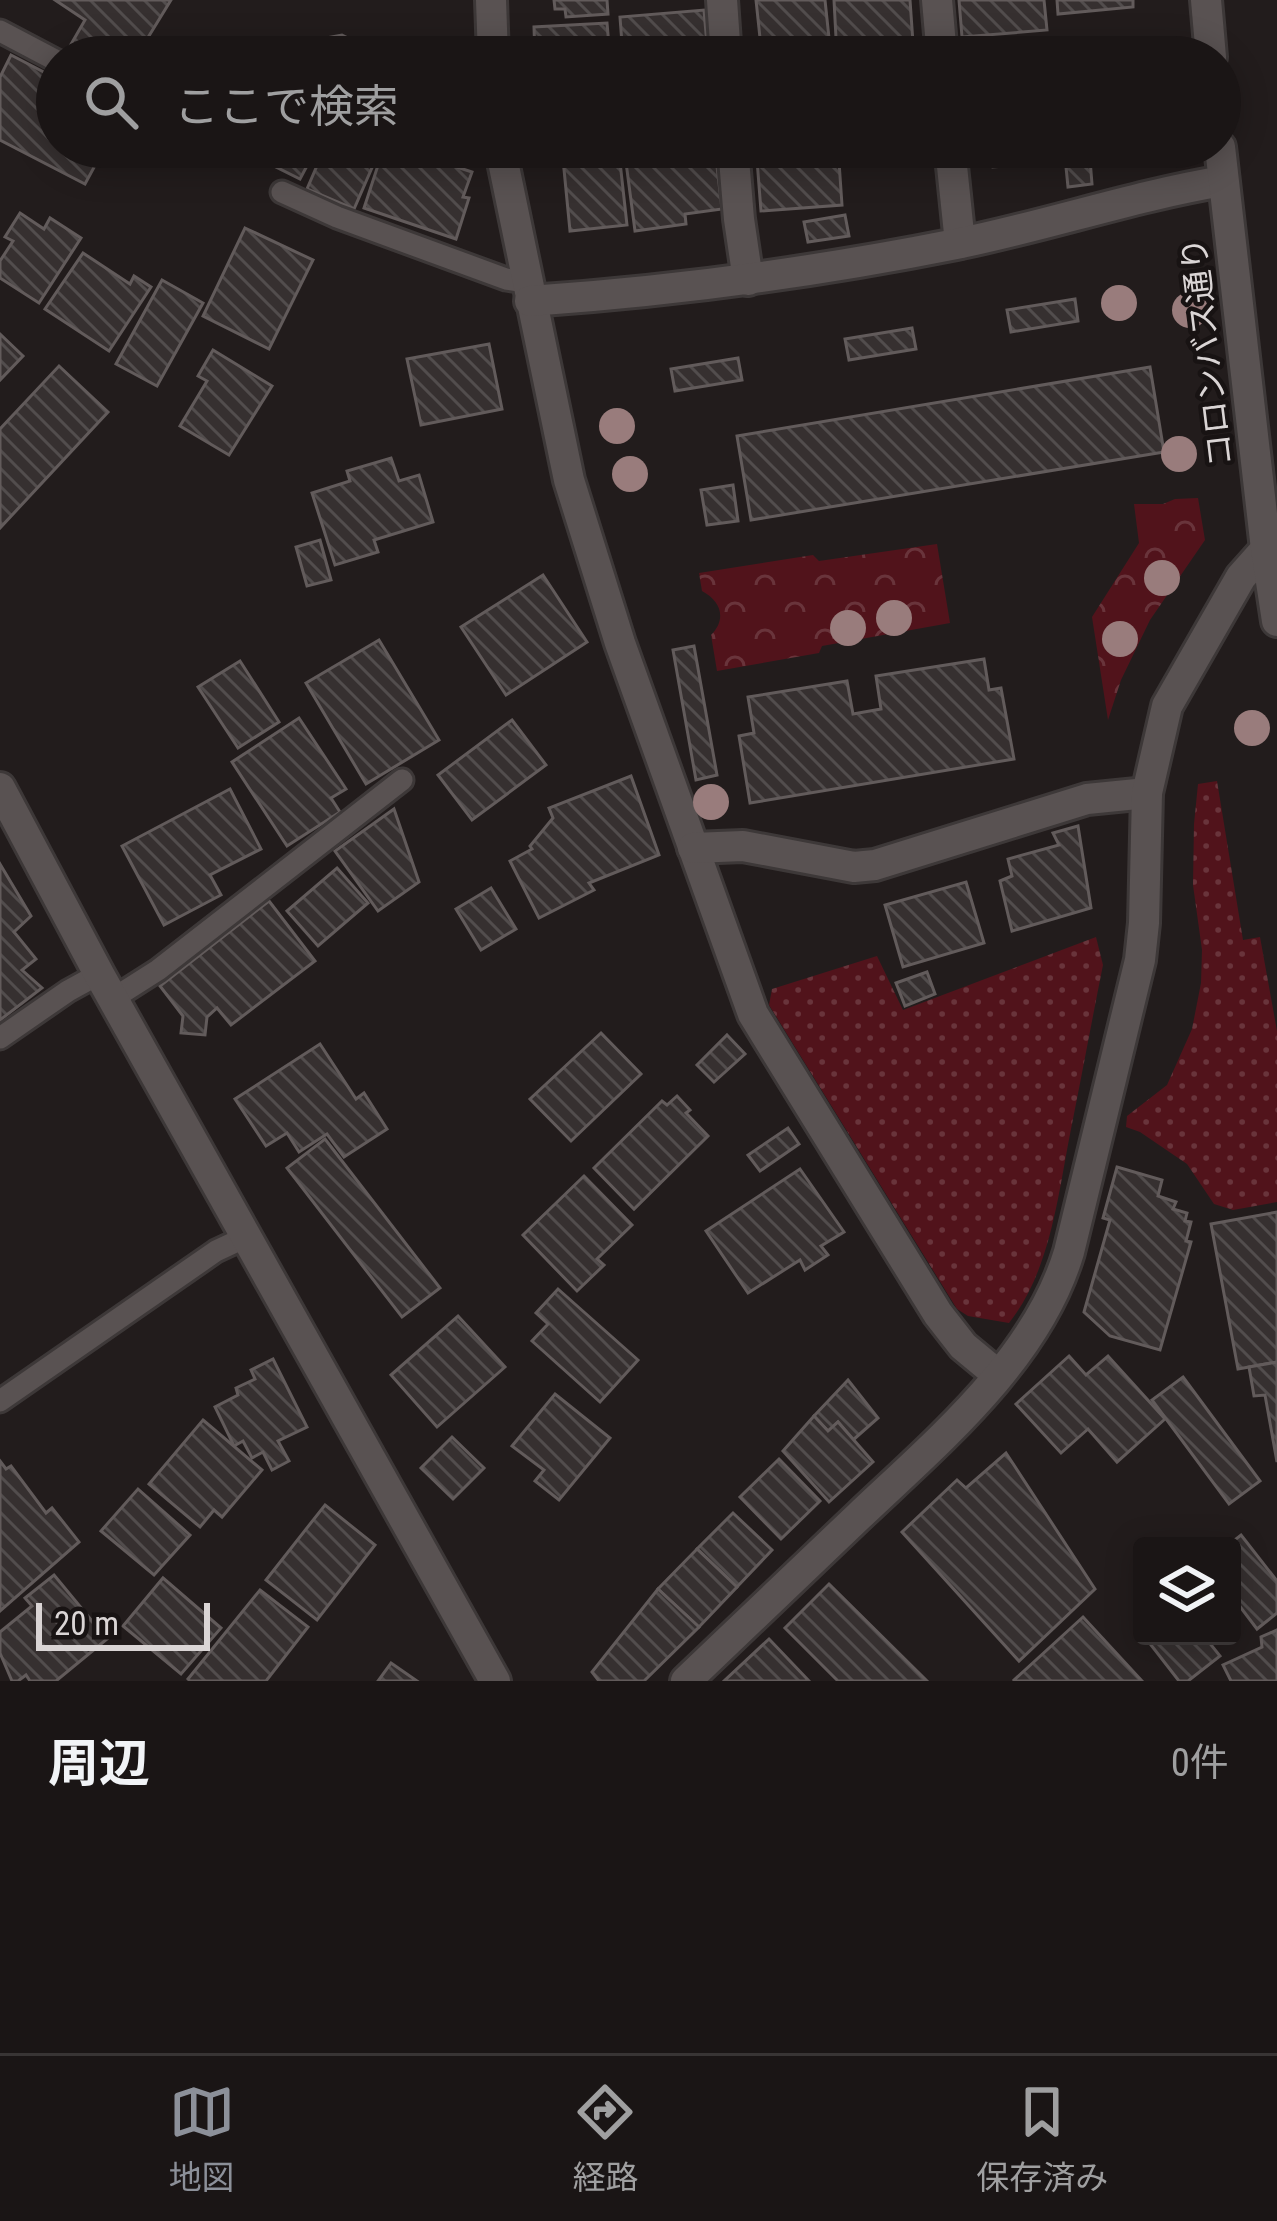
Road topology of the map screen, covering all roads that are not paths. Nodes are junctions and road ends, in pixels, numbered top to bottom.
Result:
1 (491, 0) edge
2 (722, 0) edge
3 (937, 0) edge
4 (1206, 0) edge
5 (0, 31) edge
6 (492, 36) edge
7 (725, 36) edge
8 (940, 36) edge
9 (1209, 36) edge
10 (36, 51) edge
11 (504, 168) edge
12 (735, 168) edge
13 (952, 168) edge
14 (1222, 168) edge
15 (1223, 181) junction
16 (282, 192) dead end
17 (960, 243) junction
18 (748, 280) junction
19 (528, 291) junction
20 (1271, 543) edge
21 (1277, 621) edge
22 (402, 780) dead end
23 (0, 788) edge
24 (1147, 793) junction
25 (693, 848) junction
26 (106, 986) junction
27 (0, 1038) edge
28 (248, 1236) junction
29 (998, 1375) junction
30 (0, 1401) edge
31 (494, 1681) edge
32 (686, 1681) edge

1 - 6 street
2 - 7 street
3 - 8 street
4 - 9 street
5 - 10 lane
11 - 19 street
12 - 18 street
13 - 17 street
14 - 15 street, コロンバス通り
15 - 17 street
15 - 20 street, コロンバス通り
16 - 19 lane
17 - 18 street
18 - 19 street
19 - 25 street
20 - 21 street, コロンバス通り
20 - 24 street
22 - 26 lane
23 - 26 street
24 - 25 street
24 - 29 street
25 - 29 street
26 - 27 lane
26 - 28 street
28 - 30 lane
28 - 31 street
29 - 32 street

